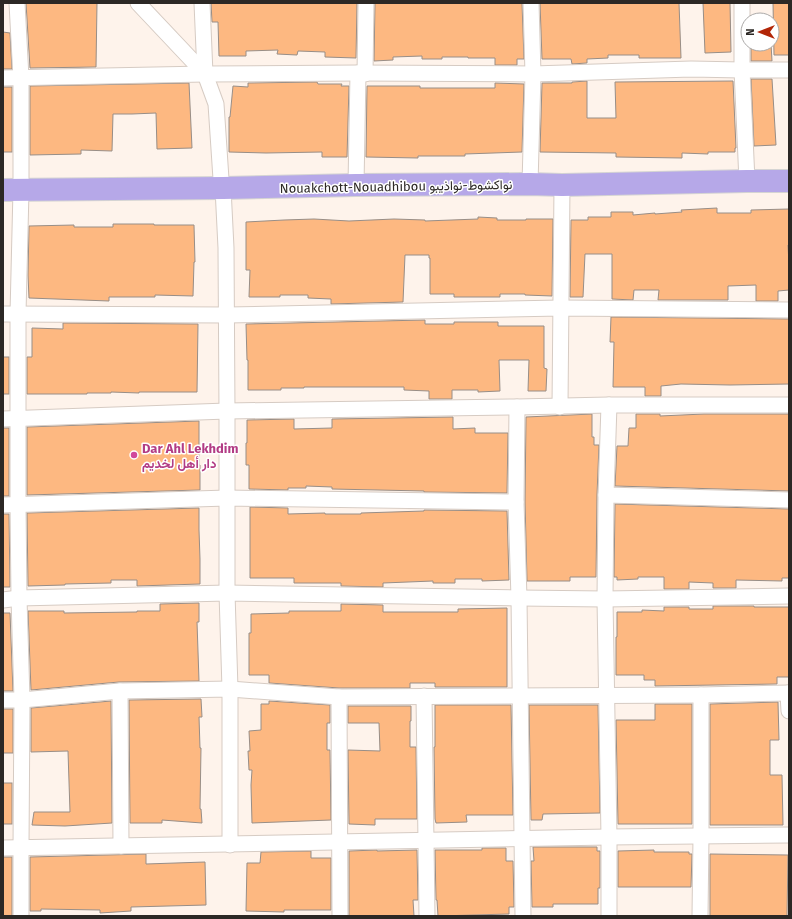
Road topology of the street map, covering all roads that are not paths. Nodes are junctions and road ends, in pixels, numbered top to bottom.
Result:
1 (17, 3) edge
2 (138, 3) edge
3 (202, 3) edge
4 (366, 3) edge
5 (531, 3) edge
6 (742, 3) edge
7 (742, 70) junction
8 (789, 70) edge
9 (205, 74) junction
10 (362, 74) junction
11 (533, 74) junction
12 (3, 78) edge
13 (21, 78) junction
14 (747, 181) junction
15 (789, 181) edge
16 (530, 184) junction
17 (356, 185) junction
18 (562, 185) junction
19 (223, 188) junction
20 (12, 190) edge
21 (561, 308) junction
22 (789, 310) edge
23 (10, 314) edge
24 (227, 315) junction
25 (609, 405) junction
26 (789, 405) edge
27 (560, 406) junction
28 (517, 407) junction
29 (228, 410) junction
30 (18, 419) junction
31 (3, 420) edge
32 (606, 495) junction
33 (227, 498) junction
34 (789, 500) edge
35 (516, 502) junction
36 (18, 504) junction
37 (3, 505) edge
38 (227, 593) junction
39 (789, 596) edge
40 (19, 598) junction
41 (519, 598) junction
42 (605, 599) junction
43 (3, 600) edge
44 (230, 689) junction
45 (120, 691) junction
46 (789, 693) edge
47 (606, 695) junction
48 (701, 695) junction
49 (424, 696) junction
50 (520, 696) junction
51 (339, 697) junction
52 (3, 700) edge
53 (22, 700) junction
54 (789, 711) edge
55 (789, 835) edge
56 (701, 836) junction
57 (609, 837) junction
58 (522, 839) junction
59 (426, 840) junction
60 (340, 842) junction
61 (230, 844) junction
62 (121, 846) junction
63 (3, 848) edge
64 (21, 848) junction
65 (21, 916) edge
66 (340, 916) edge
67 (427, 916) edge
68 (523, 916) edge
69 (609, 916) edge
70 (700, 916) edge

1 - 13 street
2 - 9 street
3 - 9 street
4 - 10 street
5 - 11 street
6 - 7 street
7 - 8 street
7 - 11 street
7 - 14 street
9 - 10 street
9 - 13 street
9 - 19 street
10 - 11 street
10 - 17 street
11 - 16 street
12 - 13 street
13 - 20 street
14 - 15 highway, Nouakchott-Nouadhibou نواكشوط-نواذيبو
14 - 18 highway, Nouakchott-Nouadhibou نواكشوط-نواذيبو
16 - 17 highway, Nouakchott-Nouadhibou نواكشوط-نواذيبو
16 - 18 highway, Nouakchott-Nouadhibou نواكشوط-نواذيبو
17 - 19 highway, Nouakchott-Nouadhibou نواكشوط-نواذيبو
18 - 21 street
19 - 20 highway, Nouakchott-Nouadhibou نواكشوط-نواذيبو
19 - 24 street
20 - 23 street
21 - 22 street
21 - 24 street
21 - 27 street
23 - 24 street
23 - 30 street
24 - 29 street
25 - 26 street
25 - 27 street
25 - 32 street
27 - 28 street
28 - 29 street
28 - 35 street
29 - 30 street
29 - 33 street
30 - 31 street
30 - 36 street
32 - 34 street
32 - 42 street
33 - 35 street
33 - 36 street
33 - 38 street
35 - 41 street
36 - 37 street
36 - 40 street
38 - 40 street
38 - 41 street
38 - 44 street
39 - 42 street
40 - 43 street
40 - 53 street
41 - 42 street
41 - 50 street
42 - 47 street
44 - 45 street
44 - 51 street
44 - 61 street
45 - 53 street
45 - 62 street
46 - 48 street
46 - 54 street
47 - 48 street
47 - 50 street
47 - 57 street
48 - 56 street
49 - 50 street
49 - 51 street
49 - 59 street
50 - 58 street
51 - 60 street
52 - 53 street
53 - 64 street
55 - 56 street
56 - 57 street
56 - 70 street
57 - 58 street
57 - 69 street
58 - 59 street
58 - 68 street
59 - 60 street
59 - 67 street
60 - 61 street
60 - 66 street
61 - 62 street
62 - 64 street
63 - 64 street
64 - 65 street

